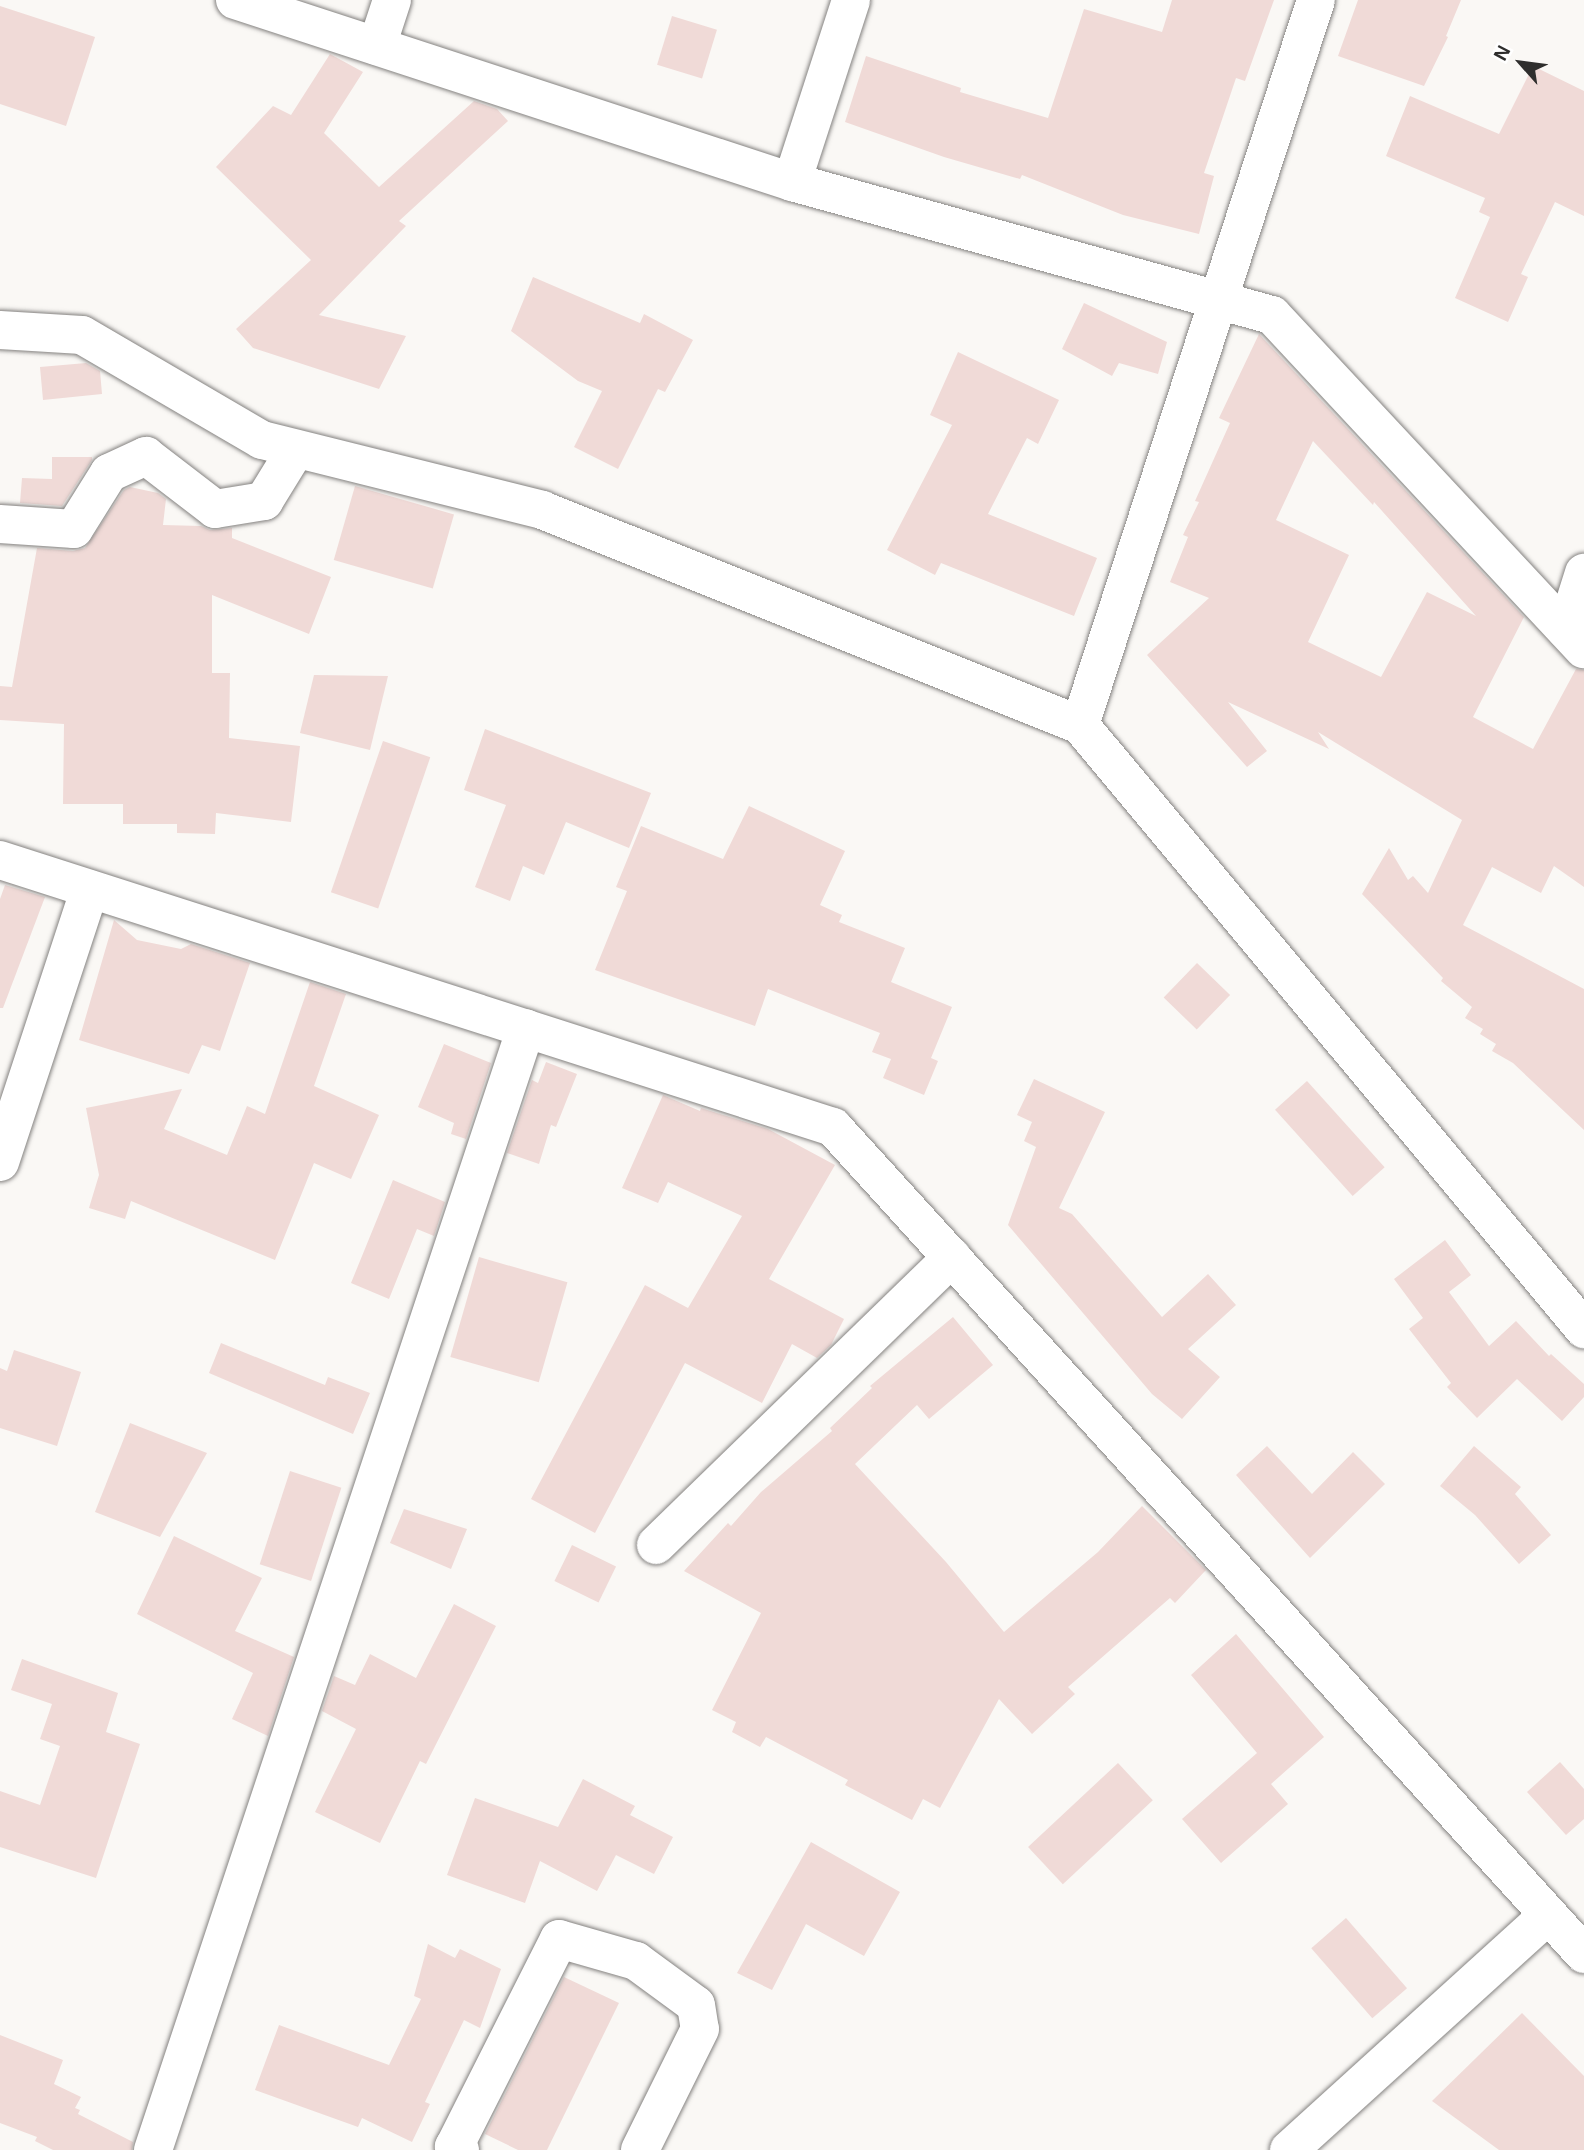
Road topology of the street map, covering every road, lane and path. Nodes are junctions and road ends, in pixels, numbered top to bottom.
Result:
1 (235, 0) edge
2 (392, 0) edge
3 (851, 0) edge
4 (1316, 0) edge
5 (377, 46) junction
6 (792, 182) junction
7 (1220, 301) junction
8 (0, 330) edge
9 (296, 449) junction
10 (0, 524) edge
11 (1584, 573) edge
12 (1575, 640) edge
13 (1080, 725) junction
14 (0, 860) edge
15 (90, 889) junction
16 (526, 1028) junction
17 (0, 1162) edge
18 (952, 1257) junction
19 (1584, 1329) edge
20 (656, 1545) dead end
21 (1548, 1915) junction
22 (1584, 1954) edge
23 (153, 2150) edge
24 (460, 2150) edge
25 (640, 2150) edge
26 (1289, 2150) edge

1 - 5 street
2 - 5 street
3 - 6 street
4 - 7 street
5 - 6 street
6 - 7 street
7 - 12 street
7 - 13 street
8 - 9 street
9 - 10 street
9 - 13 street
11 - 12 street
13 - 19 street
14 - 15 street
15 - 16 street
15 - 17 street
16 - 18 street
16 - 23 street
18 - 20 street
18 - 21 street
21 - 22 street
21 - 26 street
24 - 25 street

